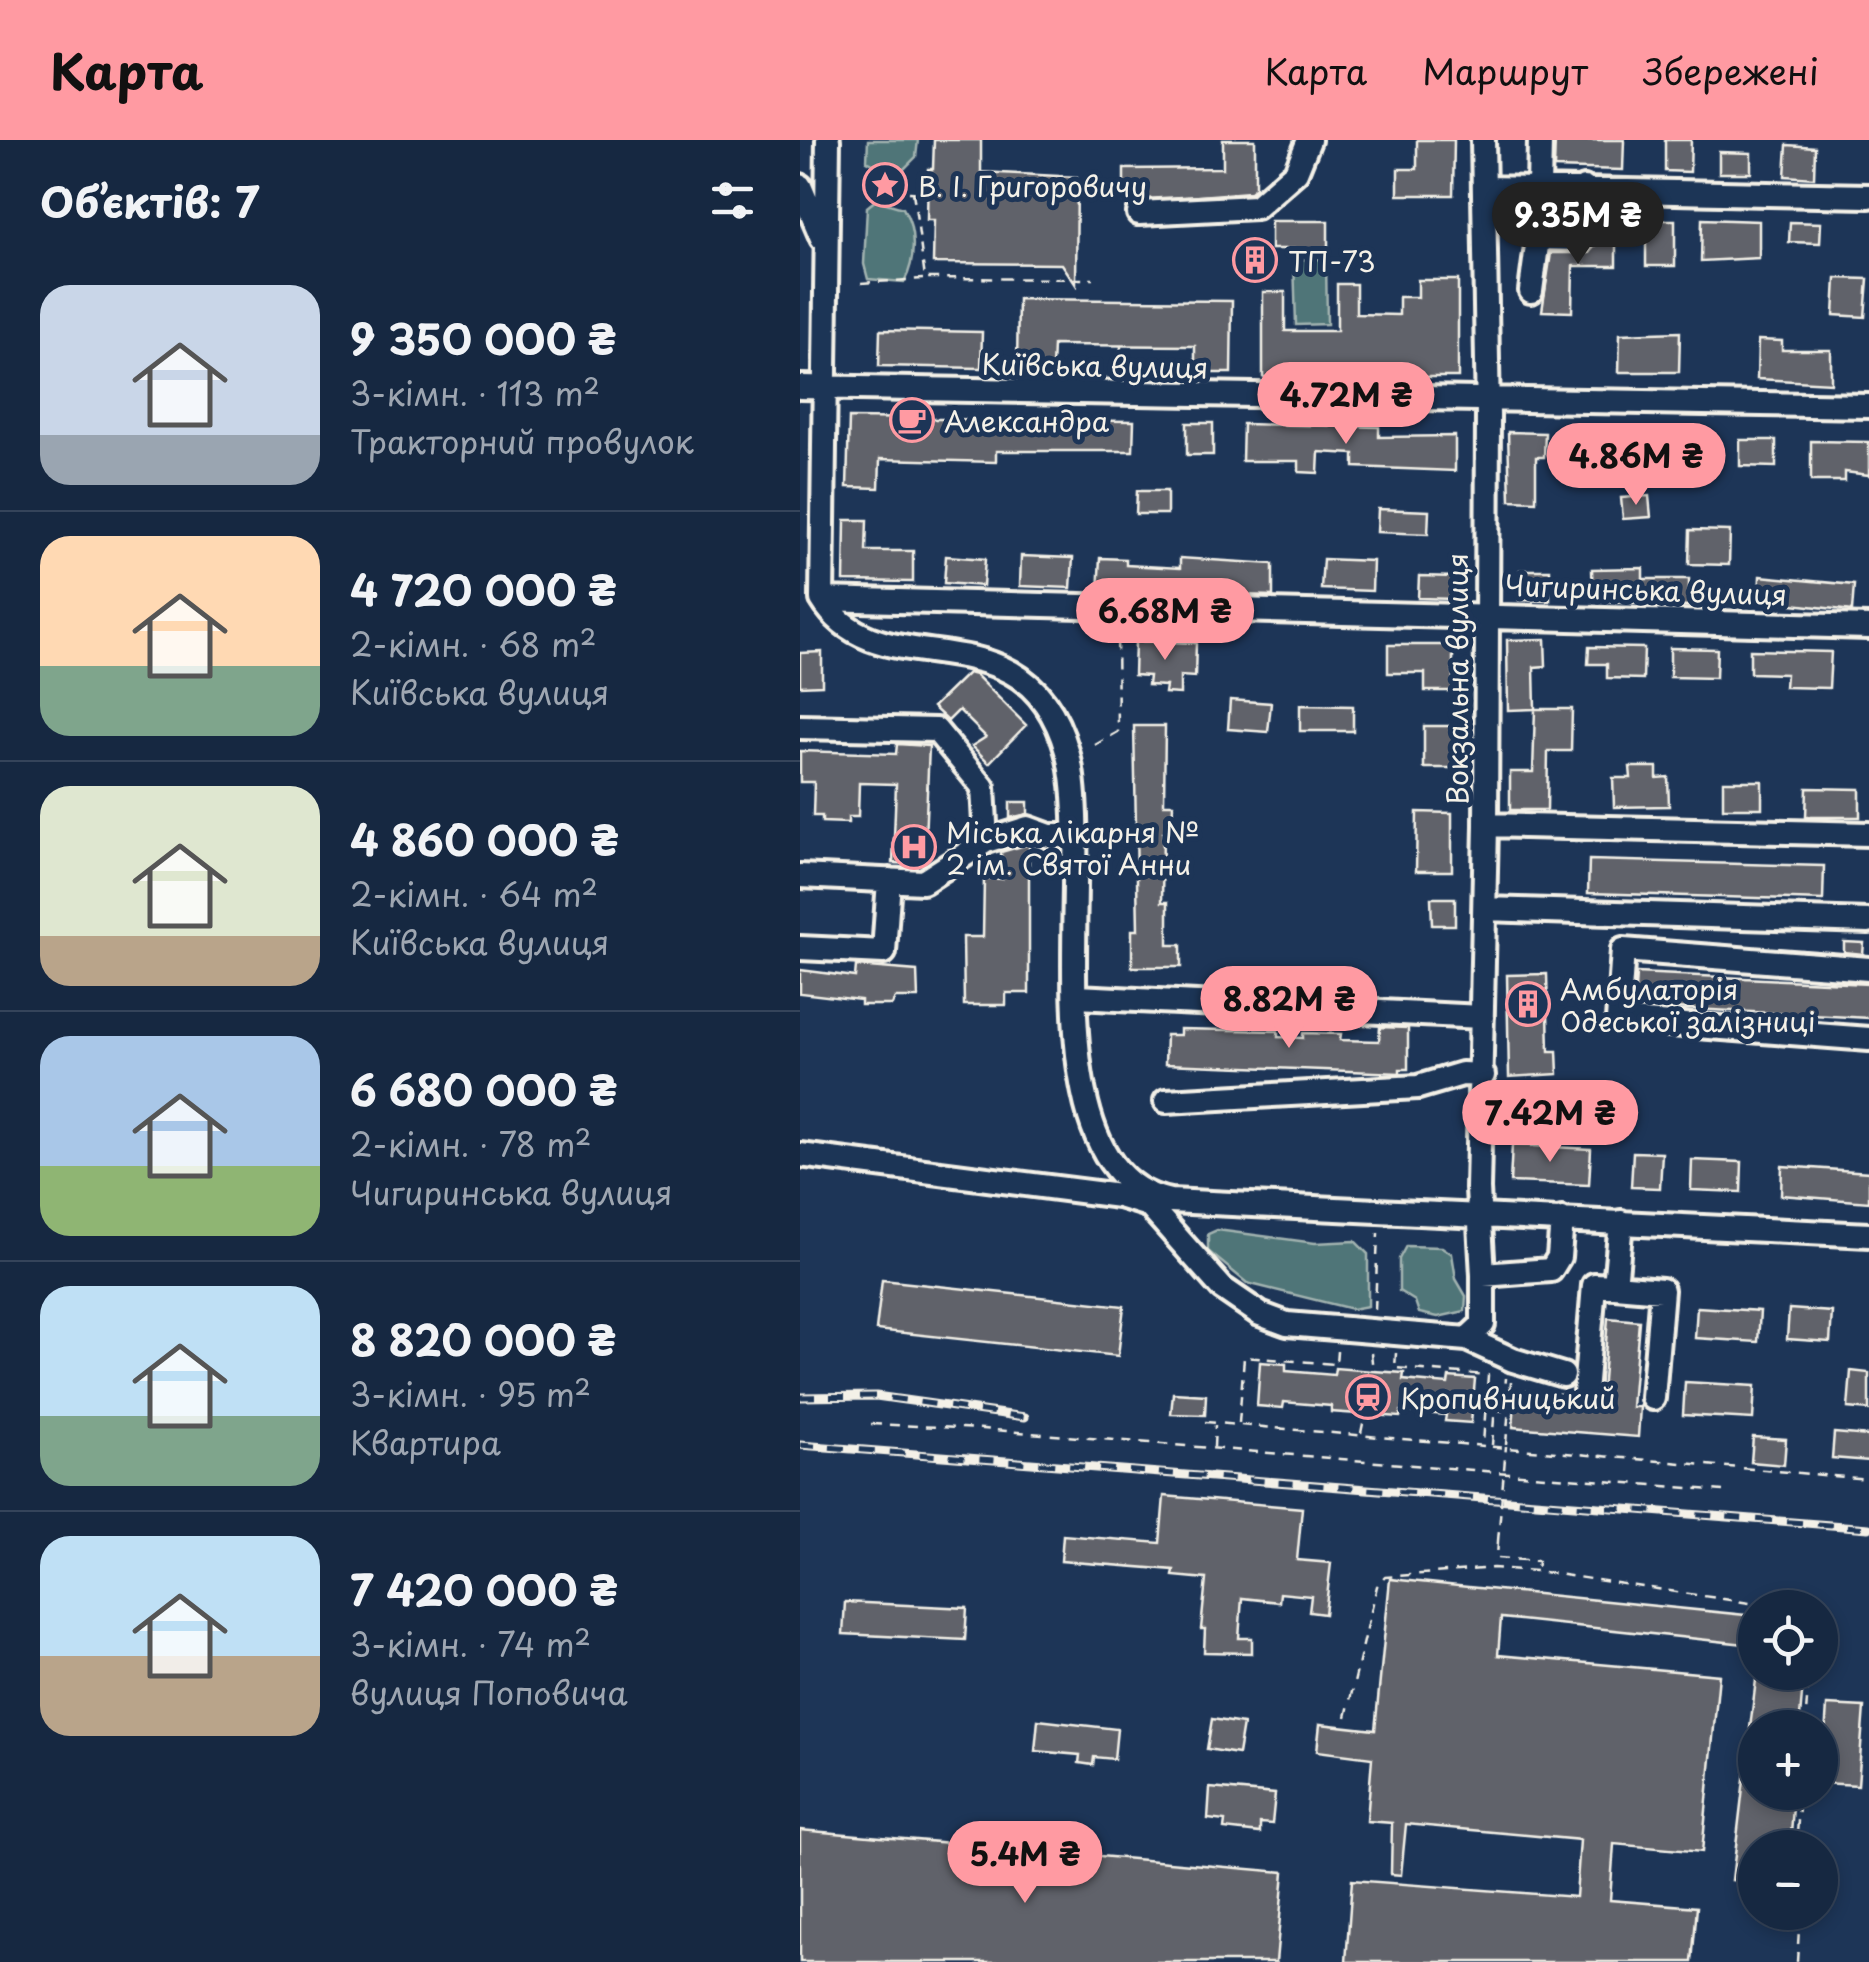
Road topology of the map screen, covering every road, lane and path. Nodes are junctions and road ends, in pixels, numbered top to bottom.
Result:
1 (828, 140) edge
2 (1309, 140) edge
3 (1483, 140) edge
4 (1540, 140) edge
5 (800, 186) edge
6 (1484, 188) junction
7 (1540, 188) junction
8 (1584, 188) junction
9 (873, 190) dead end
10 (913, 192) junction
11 (928, 192) dead end
12 (1869, 196) edge
13 (1139, 213) dead end
14 (1538, 238) junction
15 (827, 262) junction
16 (925, 278) junction
17 (1093, 279) dead end
18 (860, 283) dead end
19 (1531, 292) dead end
20 (1121, 345) dead end
21 (1120, 376) dead end
22 (826, 386) junction
23 (800, 387) edge
24 (1488, 401) junction
25 (1869, 406) edge
26 (814, 588) edge
27 (1117, 607) junction
28 (1485, 614) junction
29 (1869, 626) edge
30 (800, 727) edge
31 (1095, 745) dead end
32 (1486, 825) junction
33 (1869, 834) edge
34 (1075, 836) junction
35 (986, 841) junction
36 (800, 876) edge
37 (888, 880) junction
38 (1484, 909) junction
39 (1869, 921) edge
40 (800, 948) edge
41 (1869, 969) edge
42 (1077, 997) junction
43 (1482, 1017) junction
44 (1869, 1039) edge
45 (1483, 1076) junction
46 (1166, 1100) dead end
47 (800, 1155) edge
48 (1129, 1182) junction
49 (1145, 1204) junction
50 (1483, 1217) junction
51 (1562, 1219) junction
52 (1620, 1222) junction
53 (1378, 1232) dead end
54 (1869, 1235) edge
55 (1483, 1275) junction
56 (1376, 1284) dead end
57 (1614, 1286) junction
58 (1467, 1339) junction
59 (1337, 1348) dead end
60 (1373, 1371) dead end
61 (1564, 1375) dead end
62 (1506, 1377) dead end
63 (1585, 1393) dead end
64 (1510, 1395) dead end
65 (1653, 1398) dead end
66 (1365, 1414) dead end
67 (1205, 1422) dead end
68 (1216, 1423) junction
69 (871, 1424) dead end
70 (1239, 1425) junction
71 (1361, 1435) junction
72 (1483, 1445) junction
73 (1492, 1446) junction
74 (1214, 1448) junction
75 (1869, 1479) edge
76 (1723, 1491) dead end
77 (1537, 1571) junction
78 (1738, 1601) edge
79 (1346, 1717) dead end
80 (1799, 1930) edge
81 (1796, 1962) edge

1 - 15 street
2 - 13 street
3 - 6 street, Вокзальна вулиця
4 - 7 street
5 - 15 street
6 - 7 street
6 - 24 street, Вокзальна вулиця
7 - 8 street
7 - 14 street
8 - 12 street
8 - 14 street
9 - 10 path
10 - 11 path
10 - 16 path
14 - 19 street
15 - 22 street
16 - 17 path
16 - 18 path
20 - 21 path
22 - 23 street, Київська вулиця
22 - 24 street, Київська вулиця
22 - 26 street
24 - 25 street, Київська вулиця
24 - 28 street, Вокзальна вулиця
26 - 27 street, Чигиринська вулиця
26 - 34 street
27 - 28 street, Чигиринська вулиця
27 - 31 path
28 - 29 street, Чигиринська вулиця
28 - 32 street, Вокзальна вулиця
30 - 35 street
32 - 33 street
32 - 38 street, Вокзальна вулиця
34 - 35 street
34 - 42 street
35 - 37 street
36 - 37 street
37 - 40 street
38 - 39 street
38 - 43 street, Вокзальна вулиця
41 - 44 street
42 - 43 street
42 - 48 street
43 - 45 street, Вокзальна вулиця
45 - 46 street
45 - 50 street, Вокзальна вулиця
47 - 49 street
48 - 49 street
48 - 50 street
49 - 58 street
50 - 51 street
50 - 55 street, Вокзальна вулиця
51 - 52 street
51 - 55 street
52 - 54 street
52 - 57 street
53 - 56 path
55 - 58 street, Вокзальна вулиця
57 - 63 street
57 - 65 street
58 - 61 street
59 - 70 path
60 - 72 path
62 - 73 path
64 - 77 path, bridge
66 - 71 path
67 - 68 path
68 - 70 path
68 - 74 path
69 - 74 path
70 - 71 path
71 - 72 path
72 - 73 path
73 - 75 path
74 - 76 path
77 - 78 path
77 - 79 path
80 - 81 path

